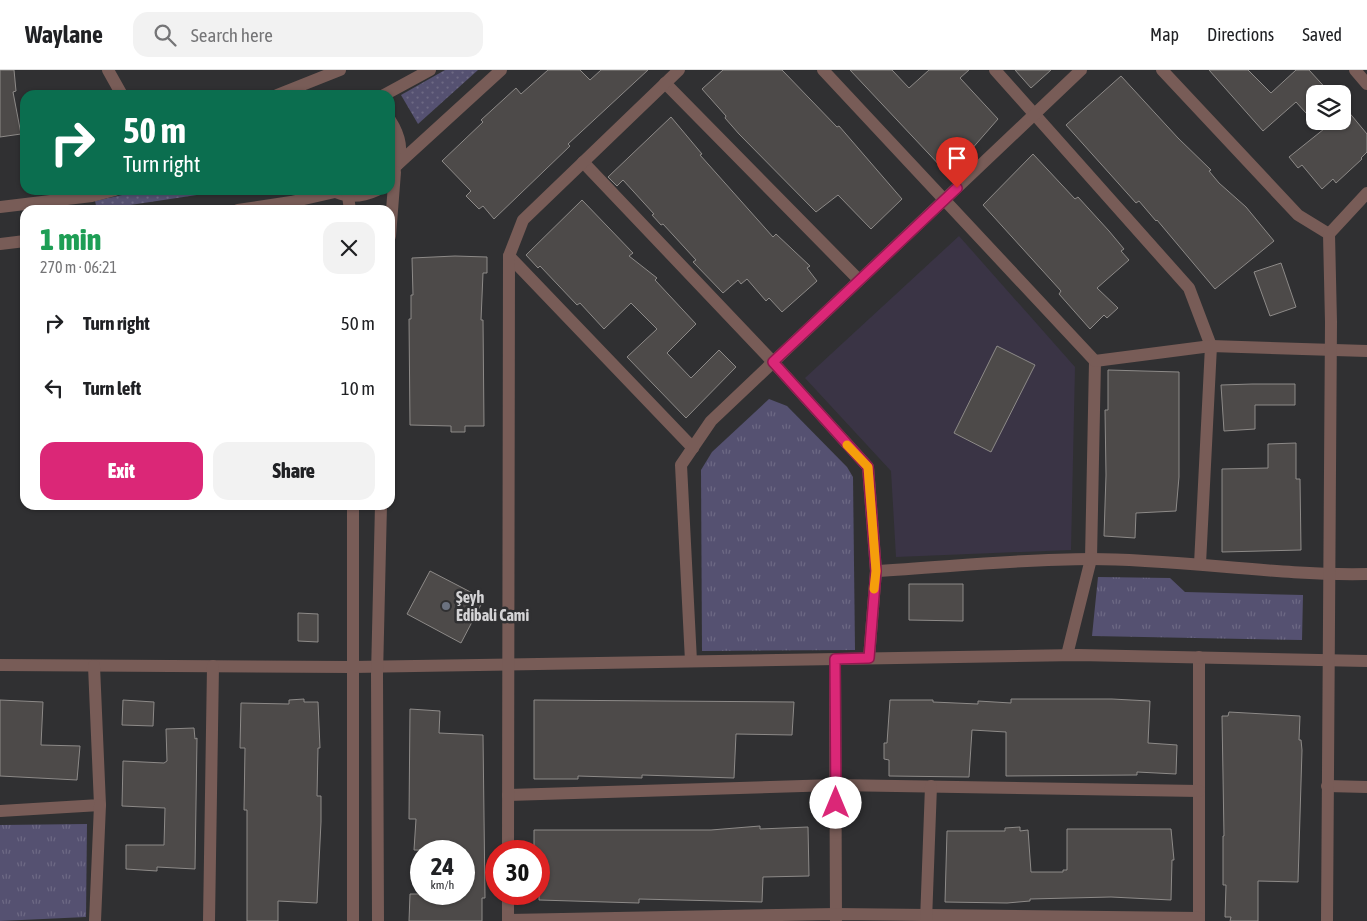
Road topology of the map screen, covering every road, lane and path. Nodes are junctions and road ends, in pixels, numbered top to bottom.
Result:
1 (108, 70) edge
2 (340, 70) edge
3 (430, 70) edge
4 (500, 70) edge
5 (679, 70) edge
6 (822, 70) edge
7 (995, 70) edge
8 (1081, 70) edge
9 (1162, 70) edge
10 (1355, 70) edge
11 (665, 83) junction
12 (1367, 84) edge
13 (119, 90) edge
14 (289, 90) edge
15 (393, 90) edge
16 (1035, 113) junction
17 (395, 128) edge
18 (584, 162) junction
19 (395, 167) edge
20 (395, 170) edge
21 (1367, 193) edge
22 (96, 195) edge
23 (317, 195) edge
24 (362, 195) edge
25 (348, 196) joint
26 (944, 200) junction
27 (283, 203) junction
28 (270, 205) edge
29 (288, 205) edge
30 (349, 205) edge
31 (0, 207) edge
32 (1329, 234) junction
33 (20, 242) edge
34 (0, 244) edge
35 (509, 256) junction
36 (859, 280) junction
37 (1211, 346) junction
38 (1331, 348) junction
39 (1367, 351) edge
40 (1095, 361) junction
41 (773, 362) junction
42 (693, 448) junction
43 (352, 510) edge
44 (381, 510) edge
45 (1091, 559) junction
46 (1200, 564) junction
47 (876, 571) junction
48 (1367, 574) edge
49 (1328, 575) junction
50 (1067, 655) junction
51 (1199, 657) junction
52 (869, 658) junction
53 (835, 659) junction
54 (1328, 660) junction
55 (691, 661) junction
56 (1367, 661) edge
57 (509, 664) junction
58 (0, 665) edge
59 (94, 666) junction
60 (213, 666) junction
61 (377, 666) junction
62 (352, 668) junction
63 (835, 784) junction
64 (931, 786) junction
65 (1327, 786) junction
66 (1367, 787) edge
67 (1199, 791) junction
68 (508, 795) junction
69 (100, 804) junction
70 (0, 810) edge
71 (508, 840) edge
72 (508, 905) edge
73 (836, 917) edge
74 (927, 918) edge
75 (1199, 919) edge
76 (508, 920) edge
77 (95, 921) edge
78 (209, 921) edge
79 (353, 921) edge
80 (378, 921) edge
81 (1327, 921) edge

1 - 13 street
2 - 14 street
3 - 15 street
4 - 20 street
5 - 11 street
6 - 26 street
7 - 16 street
8 - 16 street
9 - 32 street
10 - 12 street
11 - 18 street
11 - 36 street
16 - 26 street
16 - 37 street
17 - 19 street
18 - 35 street
18 - 41 street
21 - 32 street
22 - 31 street
23 - 27 street
24 - 25 street
25 - 30 street
26 - 36 street
26 - 40 street
27 - 28 street
27 - 29 street
32 - 38 street
33 - 34 street
35 - 42 street
35 - 57 street
36 - 41 street
37 - 38 street
37 - 40 street
37 - 46 street
38 - 39 street
38 - 49 street
40 - 45 street
41 - 42 street
41 - 47 street
42 - 55 street
43 - 62 street
44 - 61 street
45 - 46 street
45 - 47 street
45 - 50 street
46 - 49 street
47 - 52 street
48 - 49 street
49 - 54 street
50 - 51 street
50 - 52 street
51 - 54 street
51 - 67 street
52 - 53 street
53 - 55 street
53 - 63 street
54 - 56 street
54 - 65 street
55 - 57 street
57 - 61 street
57 - 68 street
58 - 59 street
59 - 60 street
59 - 69 street
60 - 62 street
60 - 78 street
61 - 62 street
61 - 80 street
62 - 79 street
63 - 64 street
63 - 68 street
63 - 73 street
64 - 67 street
64 - 74 street
65 - 66 street
65 - 81 street
67 - 75 street
68 - 71 street
69 - 70 street
69 - 77 street
72 - 76 street
73 - 74 street
73 - 76 street
74 - 75 street

